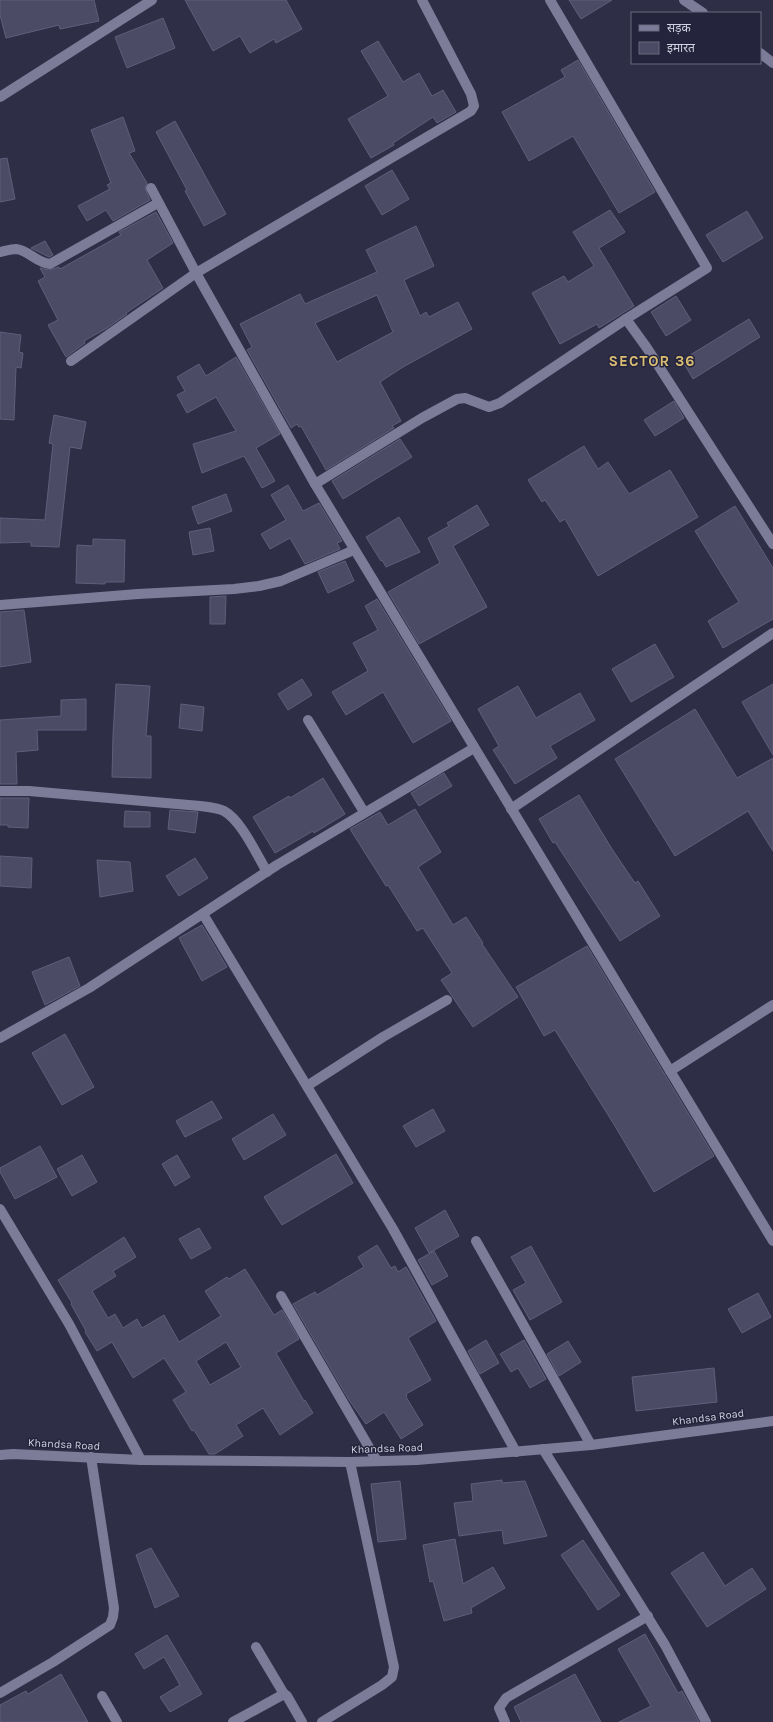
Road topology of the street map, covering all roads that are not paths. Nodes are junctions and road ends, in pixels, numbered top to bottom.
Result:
1 (152, 0) edge
2 (422, 0) edge
3 (550, 0) edge
4 (684, 0) edge
5 (702, 12) edge
6 (761, 54) edge
7 (773, 63) edge
8 (0, 97) edge
9 (151, 188) dead end
10 (158, 202) junction
11 (0, 252) edge
12 (196, 273) junction
13 (626, 320) junction
14 (71, 361) dead end
15 (315, 484) junction
16 (773, 544) edge
17 (354, 550) junction
18 (0, 605) edge
19 (773, 633) edge
20 (308, 720) dead end
21 (474, 748) junction
22 (0, 791) edge
23 (511, 809) junction
24 (364, 812) junction
25 (267, 872) junction
26 (203, 914) junction
27 (447, 1000) dead end
28 (773, 1005) edge
29 (0, 1038) edge
30 (670, 1071) junction
31 (307, 1086) junction
32 (0, 1209) edge
33 (476, 1241) dead end
34 (773, 1241) edge
35 (281, 1296) dead end
36 (773, 1421) edge
37 (591, 1445) junction
38 (543, 1449) junction
39 (516, 1452) junction
40 (0, 1455) edge
41 (91, 1458) junction
42 (140, 1460) junction
43 (377, 1461) junction
44 (350, 1462) junction
45 (648, 1616) junction
46 (256, 1647) dead end
47 (0, 1693) edge
48 (284, 1694) junction
49 (102, 1696) dead end
50 (117, 1722) edge
51 (233, 1722) edge
52 (302, 1722) edge
53 (322, 1722) edge
54 (505, 1722) edge
55 (706, 1722) edge

1 - 8 street
2 - 12 street
3 - 13 street
4 - 5 street
6 - 7 street
9 - 10 street
10 - 11 street
10 - 12 street
12 - 14 street
12 - 15 street
13 - 15 street
13 - 16 street
15 - 17 street
17 - 18 street
17 - 21 street
19 - 23 street
20 - 24 street
21 - 23 street
21 - 24 street
22 - 25 street
23 - 30 street
24 - 25 street
25 - 26 street
26 - 29 street
26 - 31 street
27 - 31 street
28 - 30 street
30 - 34 street
31 - 39 street
32 - 42 street
33 - 37 street
35 - 43 street
36 - 37 street, Khandsa Road
37 - 38 street, Khandsa Road
38 - 39 street, Khandsa Road
38 - 45 street
39 - 43 street, Khandsa Road
40 - 41 street, Khandsa Road
41 - 42 street, Khandsa Road
41 - 47 street
42 - 44 street, Khandsa Road
43 - 44 street, Khandsa Road
44 - 53 street
45 - 54 street
45 - 55 street
46 - 48 street
48 - 51 street
48 - 52 street
49 - 50 street

